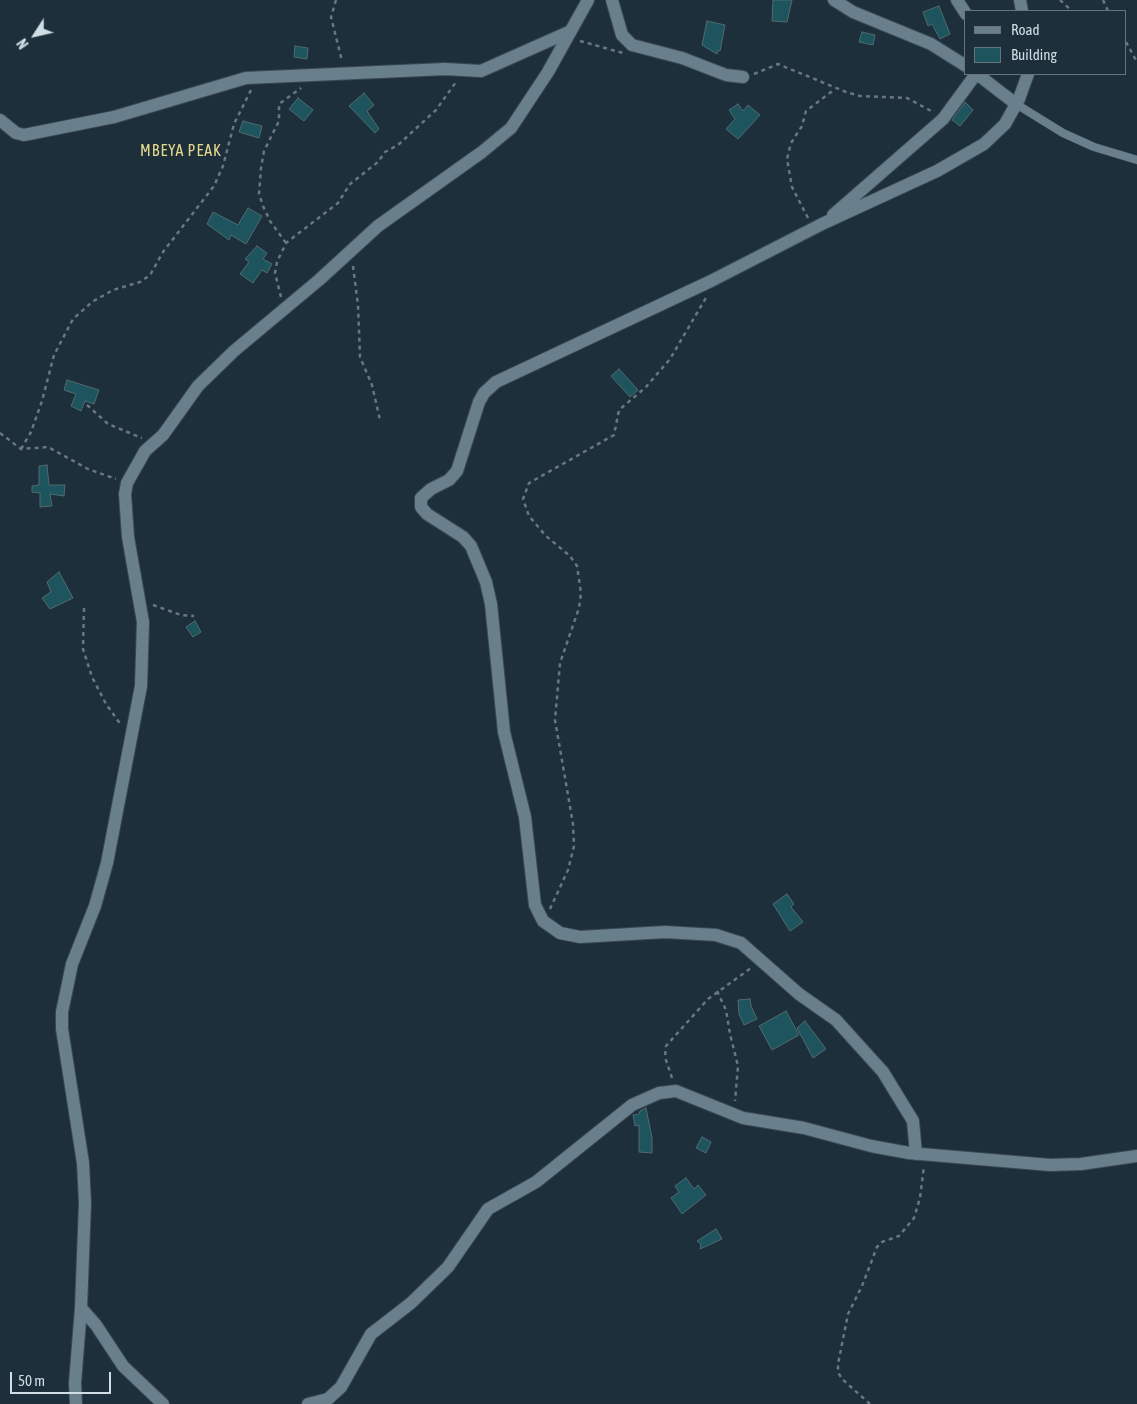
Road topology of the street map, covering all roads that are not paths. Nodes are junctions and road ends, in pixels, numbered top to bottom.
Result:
1 (588, 0) edge
2 (612, 0) edge
3 (834, 0) edge
4 (957, 0) edge
5 (964, 11) edge
6 (569, 35) junction
7 (964, 65) edge
8 (975, 75) edge
9 (977, 75) edge
10 (1028, 75) edge
11 (743, 77) road end
12 (1016, 104) junction
13 (0, 120) edge
14 (1137, 160) edge
15 (818, 226) junction
16 (920, 1154) junction
17 (1137, 1156) edge
18 (81, 1308) junction
19 (76, 1404) edge
20 (163, 1404) edge
21 (308, 1404) edge

1 - 6 street
2 - 11 street
3 - 7 street
4 - 5 street
6 - 13 street
6 - 18 street
8 - 15 street
9 - 12 street
10 - 12 street
12 - 14 lane
12 - 15 street
15 - 16 street
16 - 17 street
16 - 21 street
18 - 19 street
18 - 20 street

